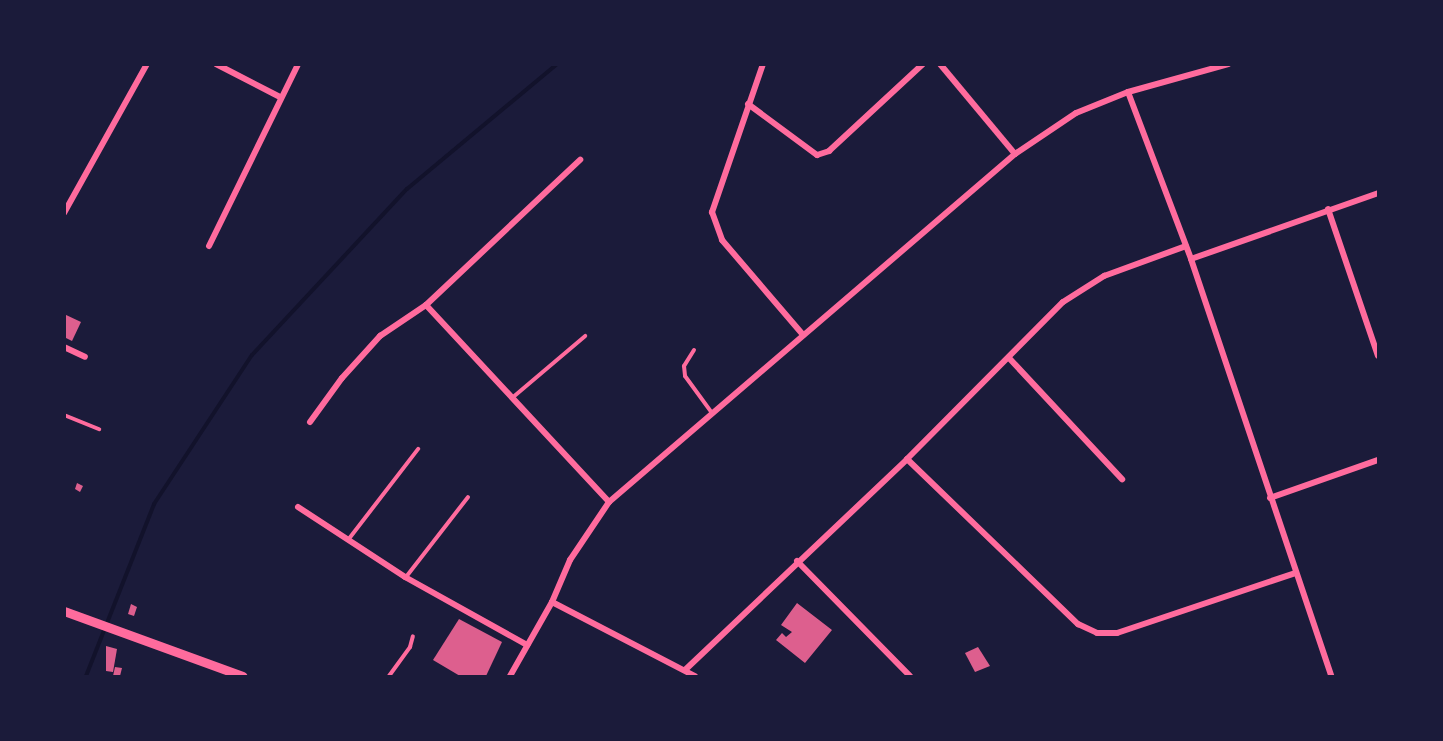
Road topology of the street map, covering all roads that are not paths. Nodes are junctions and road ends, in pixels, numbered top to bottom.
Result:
1 (147, 64) edge
2 (216, 64) edge
3 (298, 64) edge
4 (763, 64) edge
5 (923, 64) edge
6 (940, 64) edge
7 (1228, 64) edge
8 (1128, 92) junction
9 (280, 97) junction
10 (748, 104) junction
11 (1015, 154) junction
12 (580, 160) dead end
13 (1378, 193) edge
14 (1328, 209) junction
15 (64, 213) edge
16 (209, 246) dead end
17 (1186, 246) junction
18 (1191, 258) junction
19 (426, 305) junction
20 (585, 336) dead end
21 (803, 336) junction
22 (64, 346) edge
23 (694, 350) dead end
24 (1378, 356) edge
25 (85, 357) dead end
26 (1009, 358) junction
27 (512, 398) junction
28 (712, 413) junction
29 (64, 415) edge
30 (310, 422) dead end
31 (99, 429) dead end
32 (418, 449) dead end
33 (907, 459) junction
34 (1378, 460) edge
35 (1122, 478) dead end
36 (468, 497) dead end
37 (1270, 498) junction
38 (609, 502) junction
39 (298, 507) dead end
40 (348, 541) junction
41 (797, 561) junction
42 (1294, 573) junction
43 (405, 577) junction
44 (552, 603) junction
45 (64, 611) edge
46 (413, 636) dead end
47 (527, 645) junction
48 (685, 670) junction
49 (241, 676) edge
50 (389, 676) edge
51 (510, 676) edge
52 (695, 676) edge
53 (910, 676) edge
54 (1331, 676) edge

1 - 15 street
2 - 9 street
3 - 9 street
4 - 10 street
5 - 10 street
6 - 11 street
7 - 8 street
8 - 11 street
8 - 17 street
9 - 16 street
10 - 21 street
11 - 21 street
12 - 19 street
13 - 14 street
14 - 18 street
14 - 24 street
17 - 18 street
17 - 26 street
18 - 37 street
19 - 27 street
19 - 30 street
20 - 27 lane
21 - 28 street
22 - 25 street
23 - 28 lane
26 - 33 street
26 - 35 street
27 - 38 street
28 - 38 street
29 - 31 lane
32 - 40 lane
33 - 41 street
33 - 42 street
34 - 37 street
36 - 43 lane
37 - 42 street
38 - 44 street
39 - 40 street
40 - 43 street
41 - 48 street
41 - 53 street
42 - 54 street
43 - 47 street
44 - 47 street
44 - 48 street
45 - 49 street
46 - 50 lane
47 - 51 street
48 - 52 street

